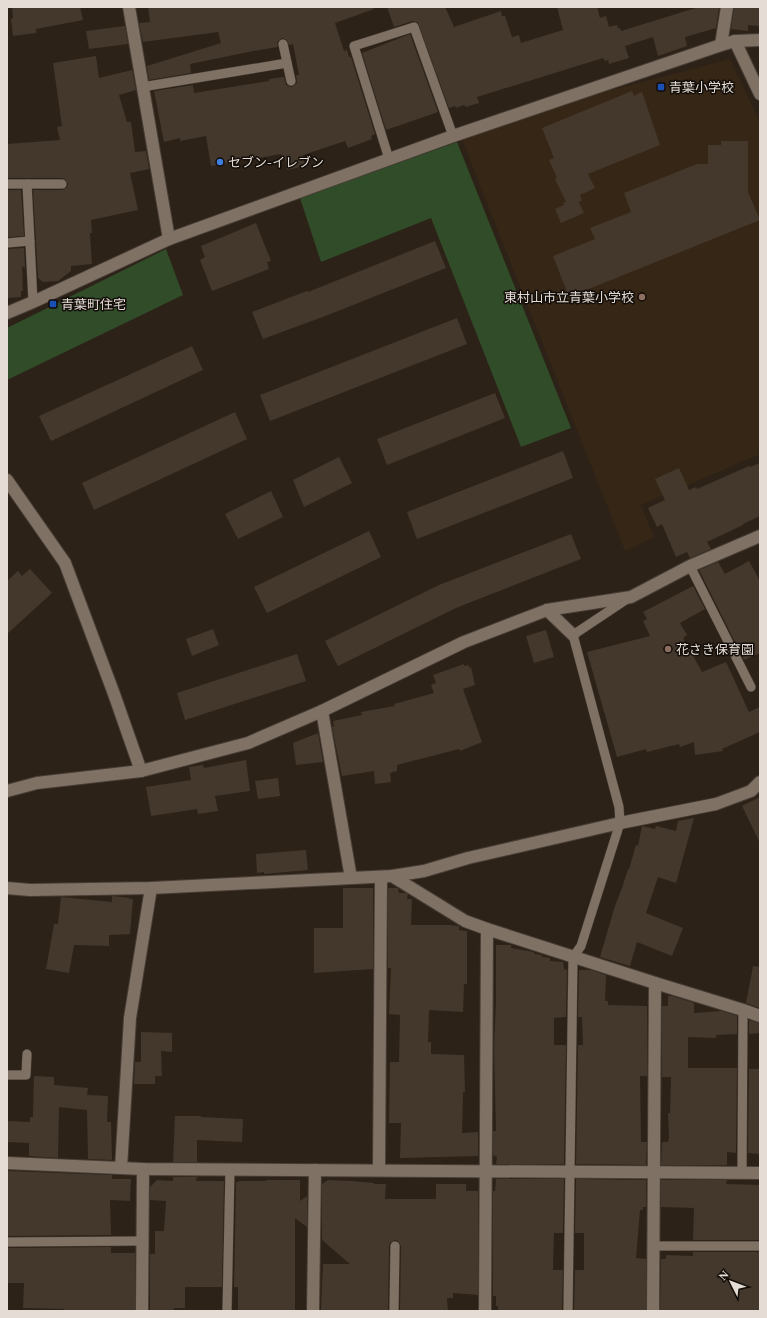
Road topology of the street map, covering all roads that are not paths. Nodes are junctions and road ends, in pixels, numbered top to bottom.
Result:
1 (129, 7) edge
2 (727, 7) edge
3 (760, 40) edge
4 (736, 41) junction
5 (283, 44) dead end
6 (721, 45) junction
7 (287, 63) junction
8 (291, 81) dead end
9 (142, 87) junction
10 (760, 94) edge
11 (453, 136) junction
12 (389, 159) junction
13 (7, 184) edge
14 (27, 184) junction
15 (62, 184) dead end
16 (169, 239) junction
17 (30, 241) junction
18 (7, 243) edge
19 (34, 302) junction
20 (7, 313) edge
21 (7, 480) edge
22 (760, 536) edge
23 (690, 566) junction
24 (631, 597) junction
25 (547, 610) junction
26 (574, 635) junction
27 (751, 687) dead end
28 (322, 711) junction
29 (141, 771) junction
30 (760, 782) edge
31 (7, 791) edge
32 (620, 823) junction
33 (387, 876) junction
34 (351, 878) junction
35 (7, 888) edge
36 (151, 888) junction
37 (487, 929) junction
38 (574, 957) junction
39 (655, 983) junction
40 (743, 1010) junction
41 (760, 1016) edge
42 (27, 1054) dead end
43 (7, 1075) edge
44 (7, 1163) edge
45 (120, 1168) junction
46 (143, 1169) junction
47 (230, 1169) junction
48 (315, 1170) junction
49 (379, 1170) junction
50 (485, 1171) junction
51 (570, 1172) junction
52 (654, 1173) junction
53 (742, 1173) junction
54 (760, 1173) edge
55 (143, 1241) junction
56 (7, 1242) edge
57 (395, 1246) dead end
58 (653, 1246) junction
59 (760, 1246) edge
60 (142, 1311) edge
61 (227, 1311) edge
62 (313, 1311) edge
63 (394, 1311) edge
64 (484, 1311) edge
65 (568, 1311) edge
66 (653, 1311) edge

1 - 9 street
2 - 6 street
3 - 4 street
4 - 6 street
4 - 10 street
5 - 7 lane
6 - 11 street
7 - 8 lane
7 - 9 lane
9 - 16 street
11 - 12 street
11 - 12 lane
12 - 16 street
13 - 14 lane
14 - 15 lane
14 - 17 lane
16 - 19 street
17 - 18 lane
17 - 19 lane
19 - 20 street
21 - 29 street
22 - 23 street
23 - 24 street
23 - 27 lane
24 - 25 street
24 - 26 lane
25 - 26 street
25 - 28 street
26 - 32 lane
28 - 29 street
28 - 34 street
29 - 31 street
30 - 32 street
32 - 33 street
32 - 38 lane
33 - 34 street
33 - 37 street
33 - 49 street
34 - 36 street
35 - 36 street
36 - 45 street
37 - 38 street
37 - 50 street
38 - 39 street
38 - 51 lane
39 - 40 street
39 - 52 street
40 - 41 street
40 - 53 lane
42 - 43 lane
44 - 45 street
45 - 46 street
46 - 47 street
46 - 55 street
47 - 48 street
47 - 61 lane
48 - 49 street
48 - 62 street
49 - 50 street
50 - 51 street
50 - 64 street
51 - 52 street
51 - 65 lane
52 - 53 street
52 - 58 street
53 - 54 street
55 - 56 lane
55 - 60 street
57 - 63 lane
58 - 59 lane
58 - 66 street

